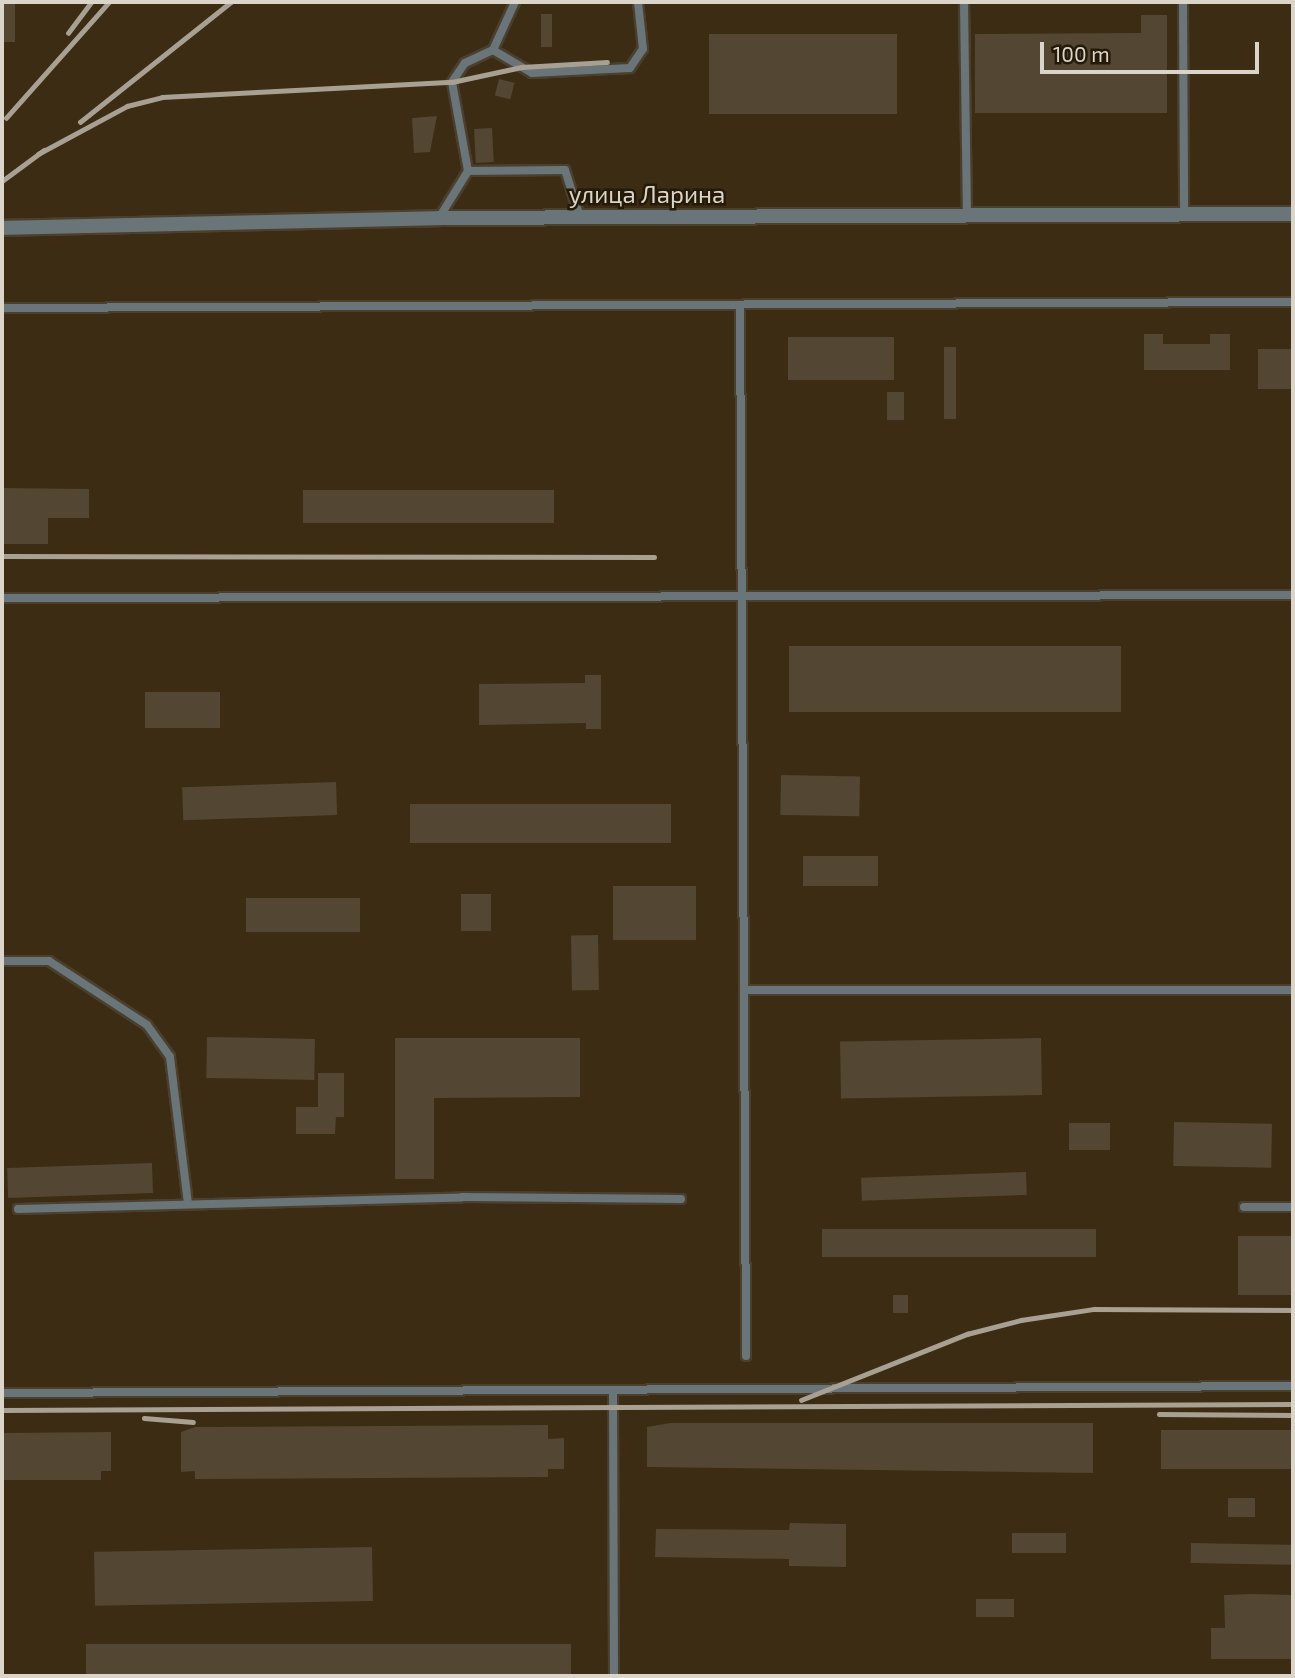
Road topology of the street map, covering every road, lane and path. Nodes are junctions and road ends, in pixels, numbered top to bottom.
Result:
1 (515, 2) edge
2 (638, 2) edge
3 (964, 2) edge
4 (1183, 2) edge
5 (493, 50) junction
6 (468, 171) junction
7 (1293, 214) edge
8 (1184, 215) junction
9 (967, 216) junction
10 (580, 217) junction
11 (439, 218) junction
12 (2, 228) edge
13 (1293, 302) edge
14 (740, 306) junction
15 (2, 308) edge
16 (744, 594) junction
17 (1293, 595) edge
18 (2, 598) edge
19 (2, 961) edge
20 (1293, 989) edge
21 (746, 990) junction
22 (681, 1199) dead end
23 (188, 1203) junction
24 (1244, 1207) dead end
25 (1293, 1207) edge
26 (18, 1209) dead end
27 (746, 1356) dead end
28 (1293, 1386) edge
29 (613, 1390) junction
30 (2, 1393) edge
31 (614, 1676) edge

1 - 5 lane
2 - 5 lane
3 - 9 lane
4 - 8 lane
5 - 6 lane
6 - 10 lane
6 - 11 lane
7 - 8 street, улица Ларина
8 - 9 street, улица Ларина
9 - 10 street, улица Ларина
10 - 11 street, улица Ларина
11 - 12 street, улица Ларина
13 - 14 lane
14 - 15 lane
14 - 16 lane
16 - 17 lane
16 - 18 lane
16 - 21 lane
19 - 23 lane
20 - 21 lane
21 - 27 lane
22 - 23 lane
23 - 26 lane
24 - 25 lane
28 - 29 lane
29 - 30 lane
29 - 31 lane

